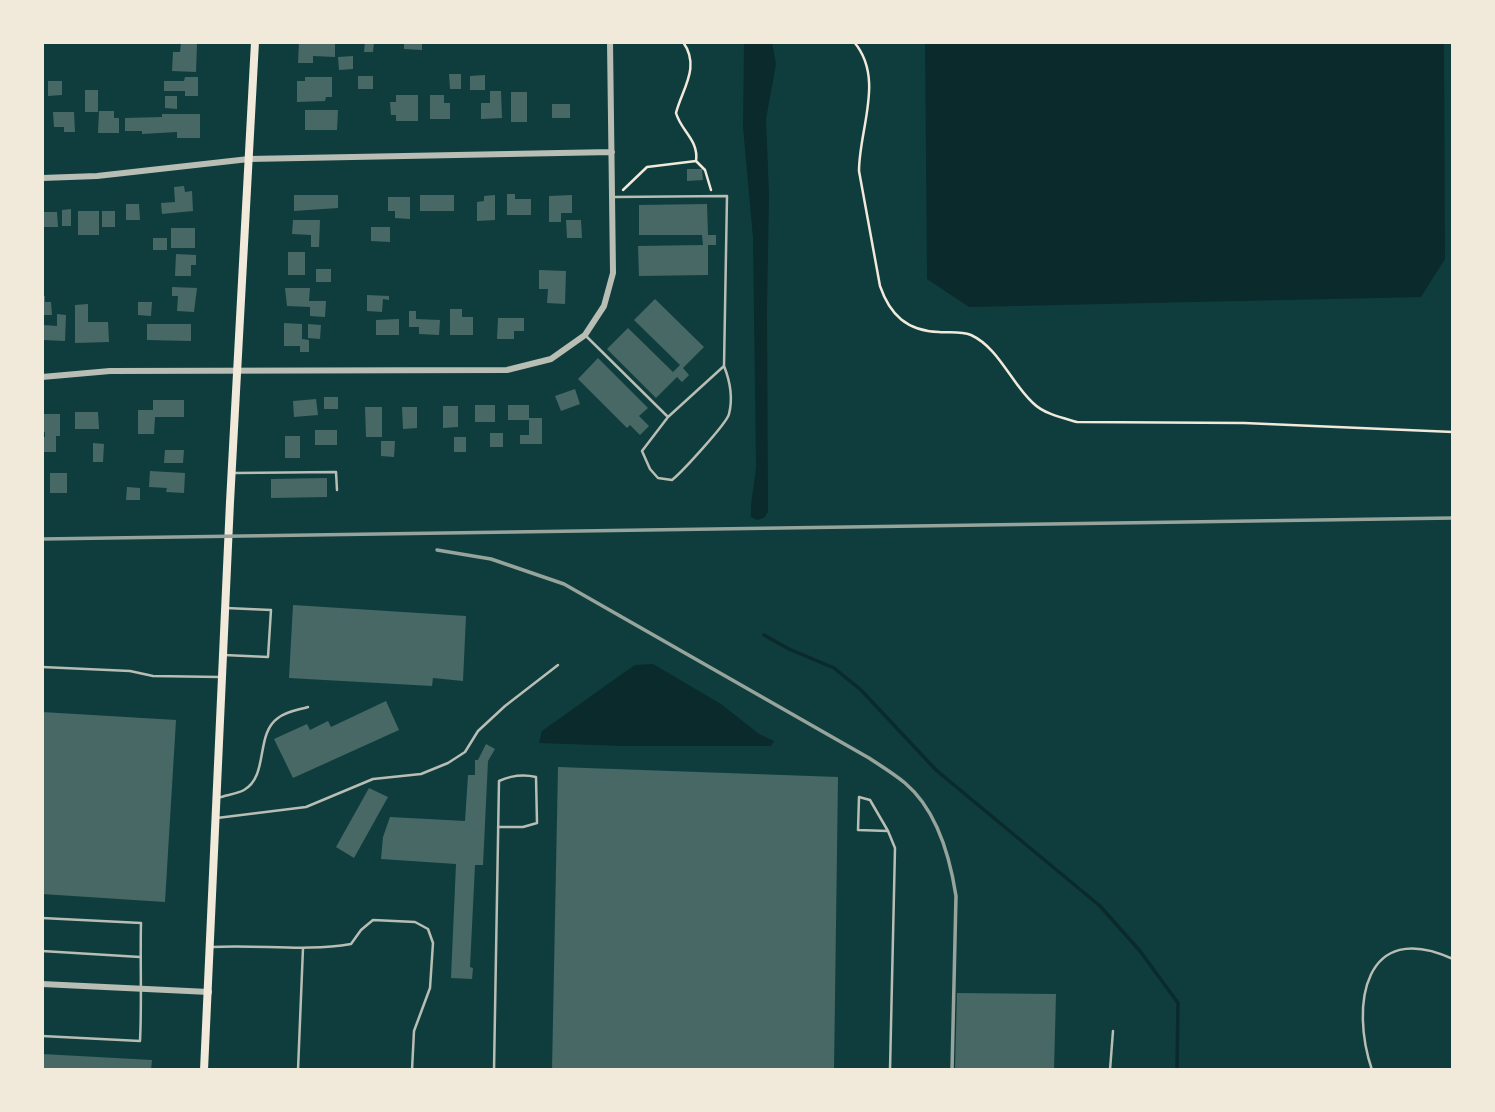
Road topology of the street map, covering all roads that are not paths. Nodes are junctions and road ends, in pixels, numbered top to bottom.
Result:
1 (255, 42) edge
2 (610, 42) edge
3 (612, 152) junction
4 (249, 159) junction
5 (42, 178) edge
6 (612, 197) junction
7 (585, 335) junction
8 (724, 366) junction
9 (237, 371) junction
10 (42, 377) edge
11 (668, 417) junction
12 (232, 473) junction
13 (337, 490) dead end
14 (226, 608) junction
15 (224, 655) junction
16 (558, 665) dead end
17 (42, 667) edge
18 (223, 677) junction
19 (308, 707) dead end
20 (218, 798) junction
21 (217, 818) junction
22 (498, 827) junction
23 (888, 831) junction
24 (42, 918) edge
25 (211, 947) junction
26 (303, 948) junction
27 (42, 951) edge
28 (140, 957) junction
29 (1453, 959) edge
30 (42, 984) edge
31 (140, 989) junction
32 (209, 992) junction
33 (1113, 1031) dead end
34 (42, 1036) edge
35 (204, 1070) edge
36 (298, 1070) edge
37 (412, 1070) edge
38 (494, 1070) edge
39 (890, 1070) edge
40 (1110, 1070) edge
41 (1372, 1070) edge

1 - 4 main road
2 - 3 street
3 - 4 street
3 - 6 street
4 - 5 street
4 - 9 main road
6 - 7 street
6 - 8 lane
7 - 9 street
7 - 11 lane
8 - 11 lane
8 - 11 lane
9 - 10 street
9 - 12 main road
12 - 13 lane
12 - 14 main road
14 - 15 main road
14 - 15 lane
15 - 18 main road
16 - 21 lane
17 - 18 lane
18 - 20 main road
19 - 20 lane
20 - 21 main road
21 - 25 main road
22 - 22 lane
22 - 38 lane
23 - 23 lane
23 - 39 lane
24 - 28 lane
25 - 26 lane
25 - 32 main road
26 - 36 lane
26 - 37 lane
27 - 28 lane
28 - 31 lane
29 - 41 lane
30 - 31 street
31 - 32 street
31 - 34 lane
32 - 35 main road
33 - 40 lane

